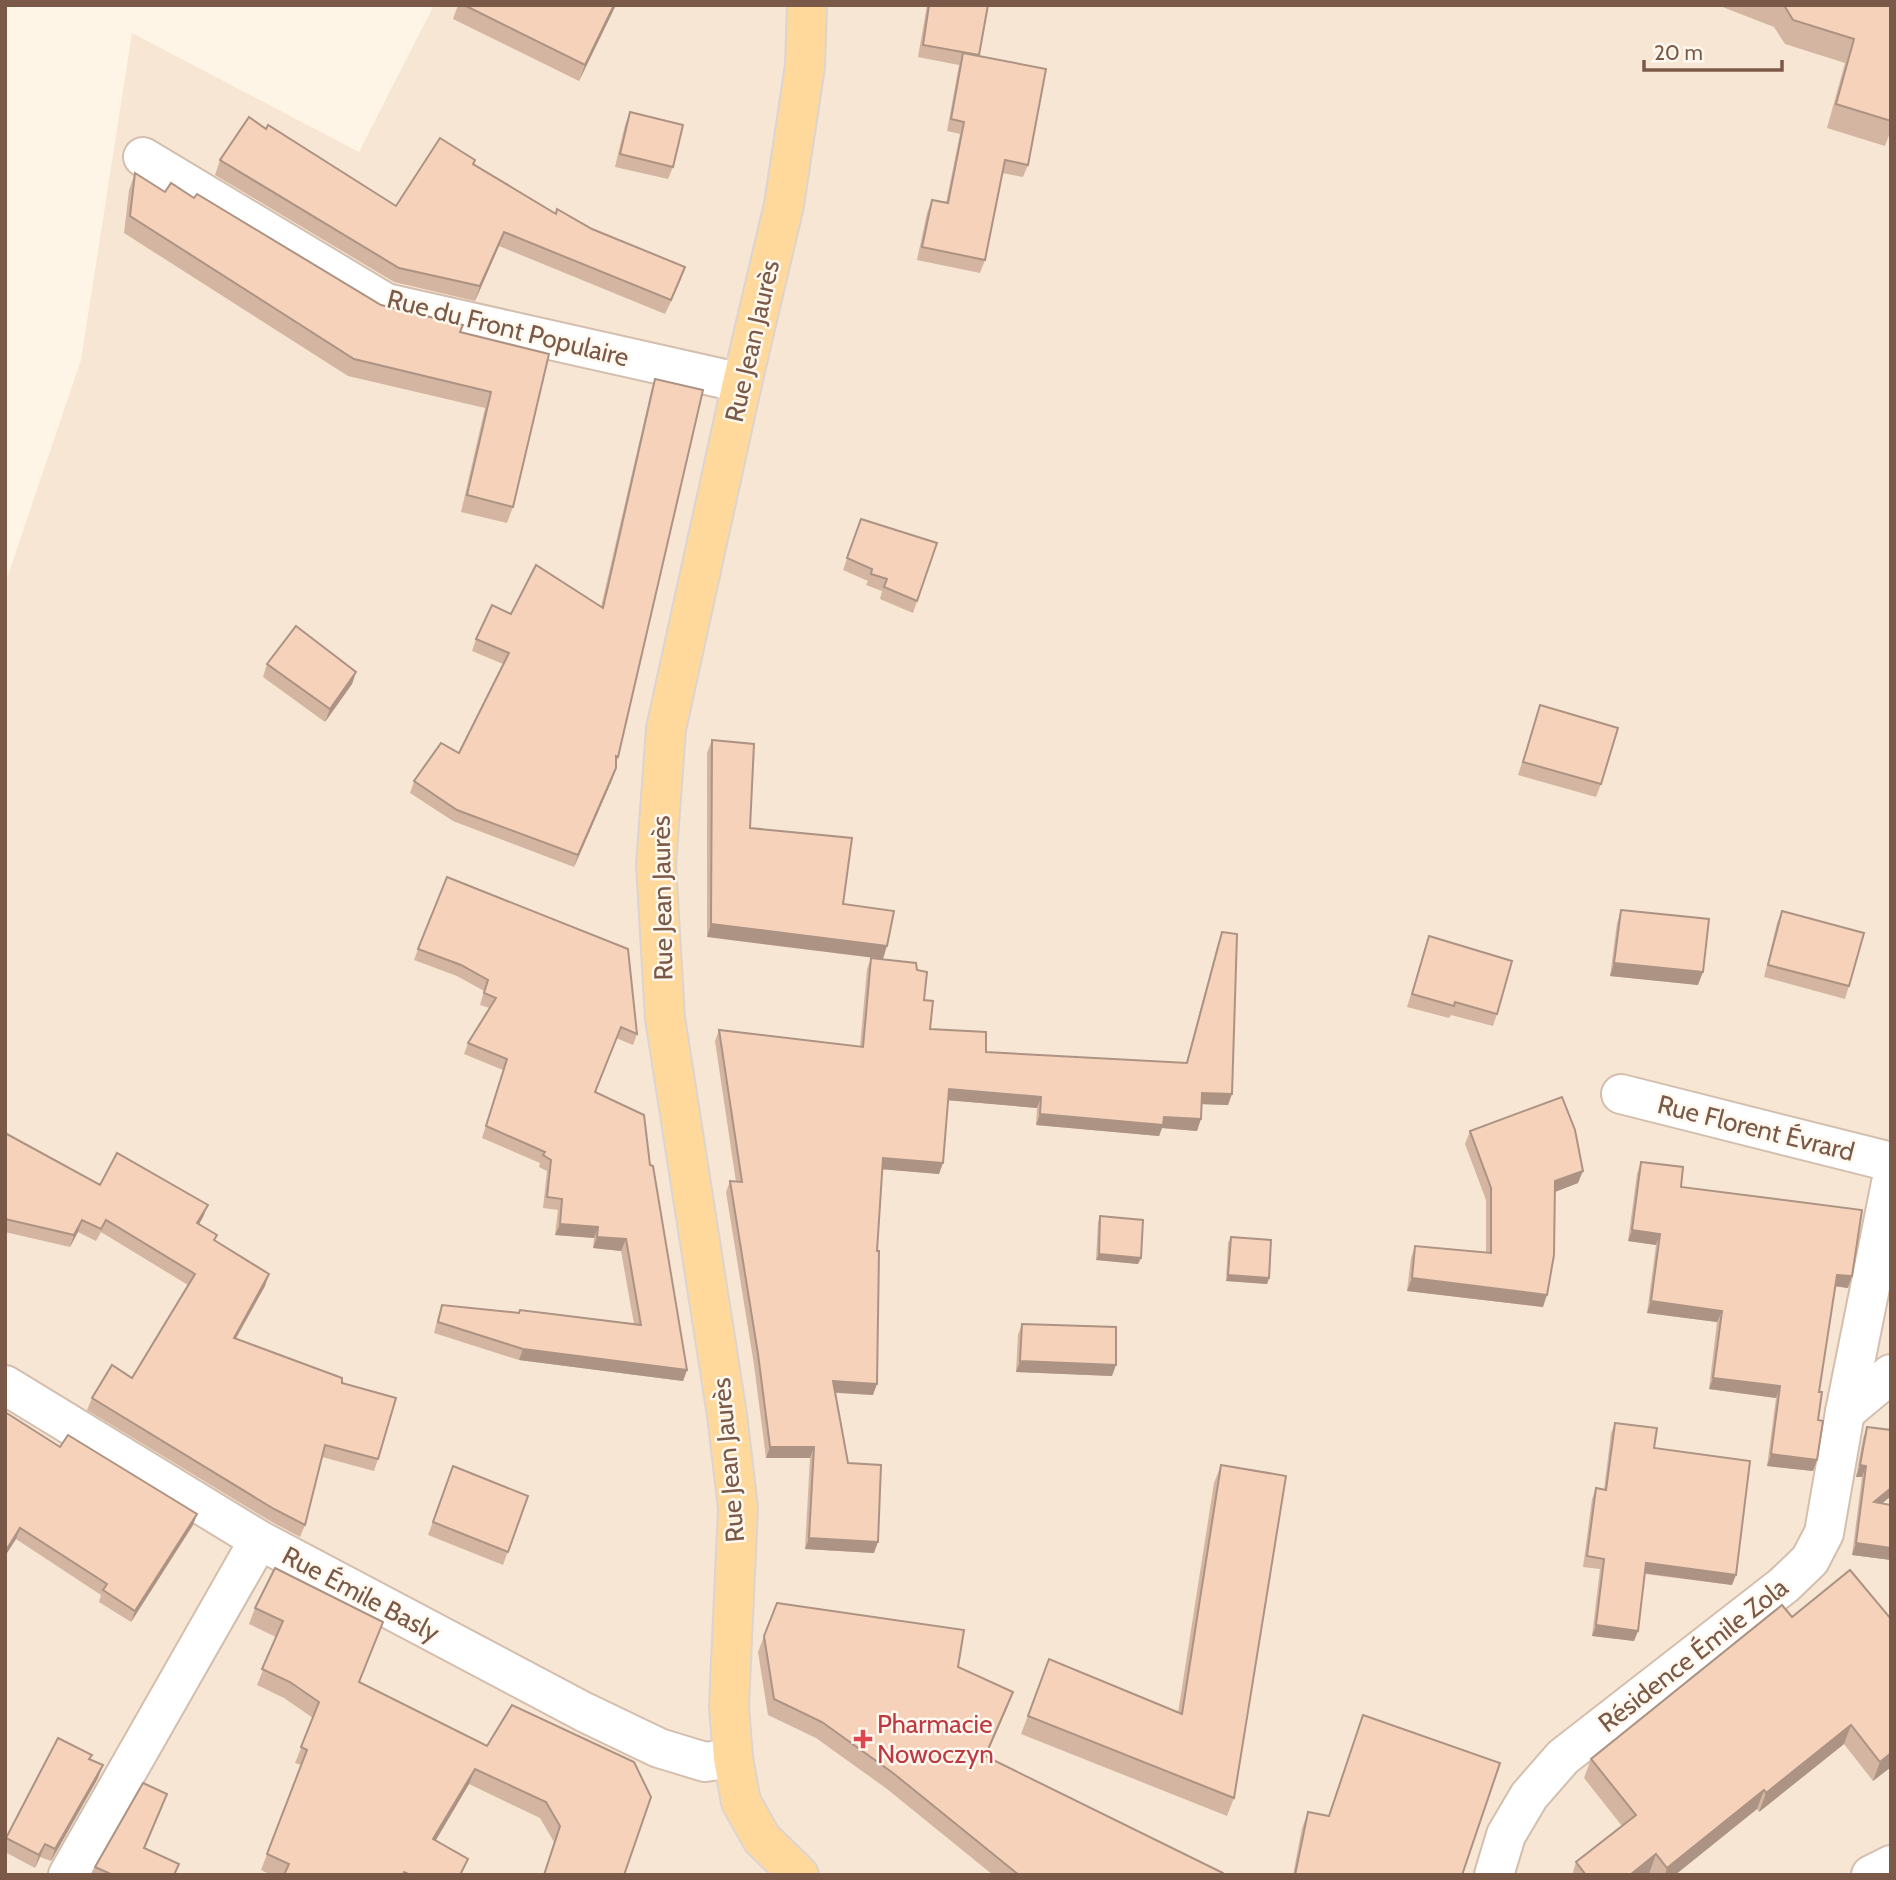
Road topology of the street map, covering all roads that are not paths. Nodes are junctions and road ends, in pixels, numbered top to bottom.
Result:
1 (807, 5) edge
2 (143, 157) dead end
3 (742, 383) junction
4 (1621, 1094) dead end
5 (1891, 1162) edge
6 (1891, 1183) edge
7 (1891, 1374) edge
8 (5, 1385) edge
9 (1845, 1412) junction
10 (259, 1540) junction
11 (733, 1758) junction
12 (1891, 1865) edge
13 (68, 1875) edge
14 (799, 1875) edge
15 (1494, 1875) edge
16 (1871, 1875) edge

1 - 3 main road, Rue Jean Jaurès
2 - 3 street, Rue du Front Populaire
3 - 11 main road, Rue Jean Jaurès
4 - 5 street, Rue Florent Évrard
6 - 9 street, Résidence Émile Zola
7 - 9 street
8 - 10 street, Rue Émile Basly
9 - 15 street, Résidence Émile Zola
10 - 11 street, Rue Émile Basly
10 - 13 street
11 - 14 main road, Rue Jean Jaurès
12 - 16 street

